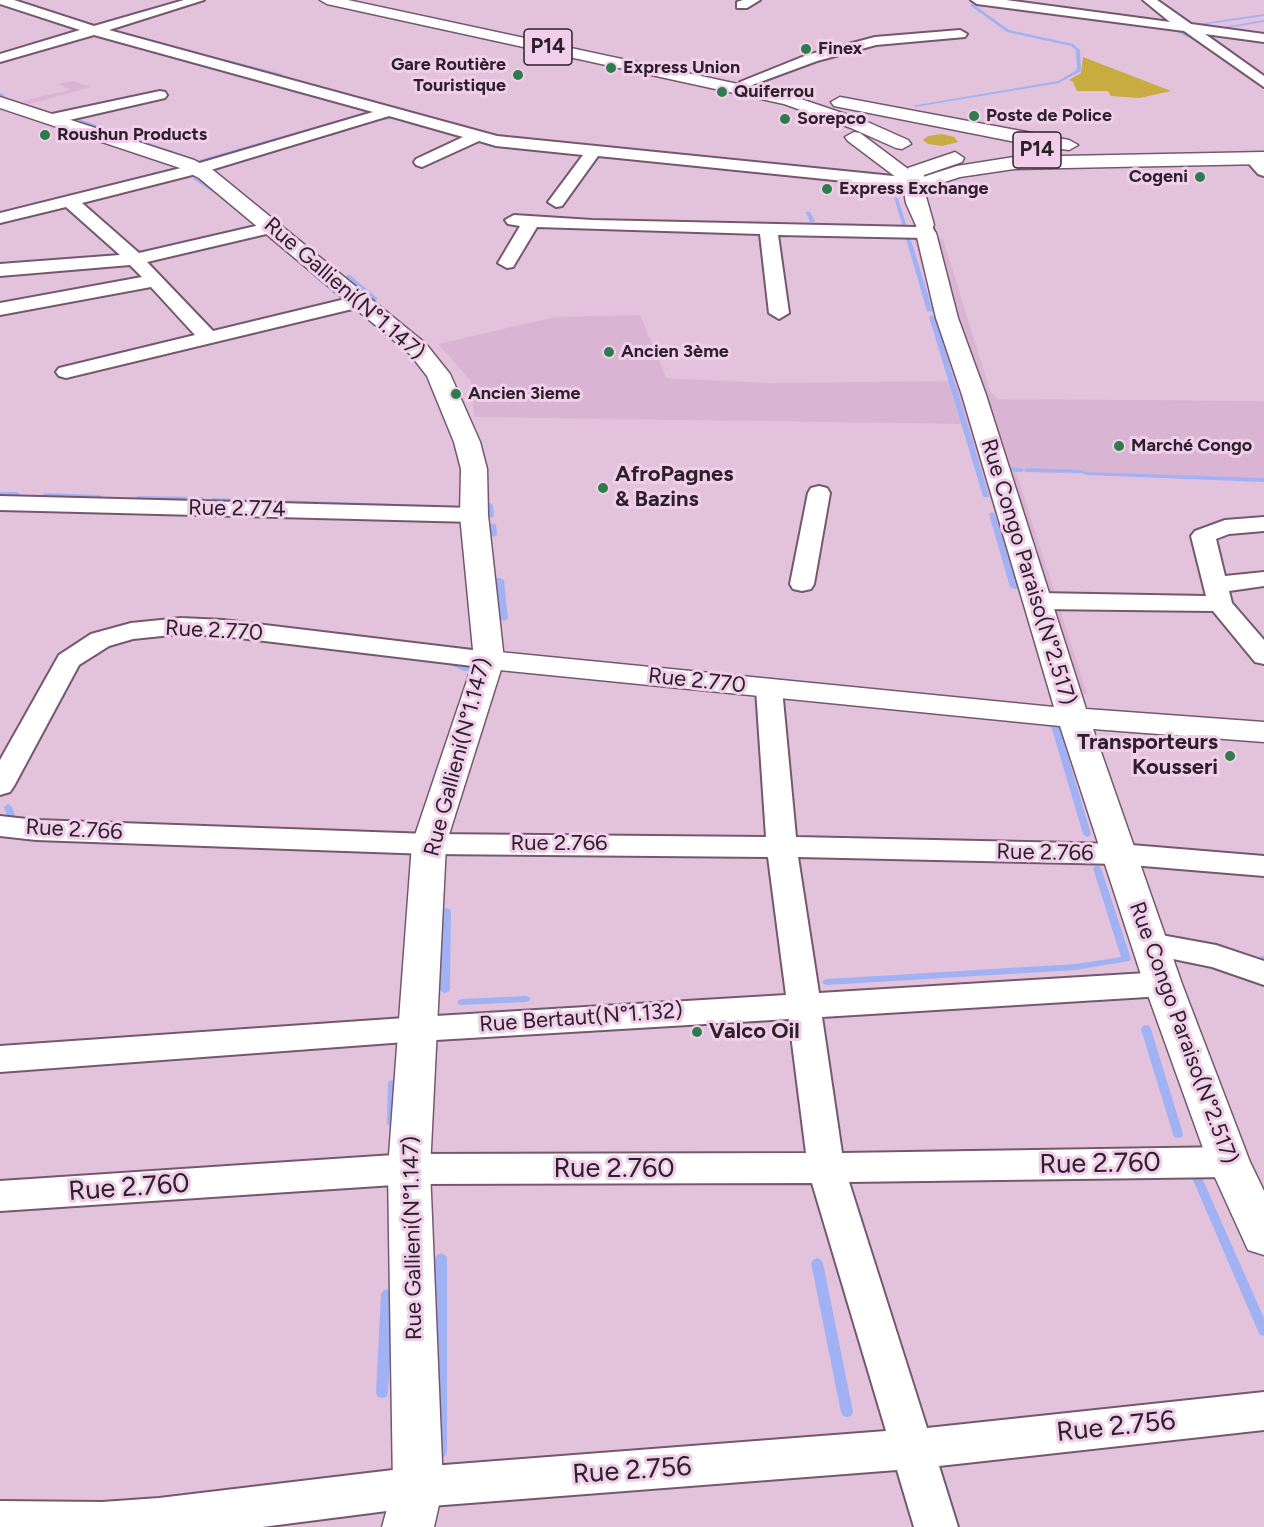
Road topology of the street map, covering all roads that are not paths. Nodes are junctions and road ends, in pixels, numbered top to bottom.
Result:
1 (1, 0) edge
2 (198, 0) edge
3 (327, 0) edge
4 (359, 0) edge
5 (977, 0) edge
6 (1149, 0) edge
7 (1253, 21) dead end
8 (1194, 29) junction
9 (96, 31) junction
10 (960, 34) dead end
11 (1264, 38) edge
12 (0, 58) edge
13 (747, 82) junction
14 (1264, 83) edge
15 (794, 94) junction
16 (160, 95) dead end
17 (769, 95) junction
18 (0, 102) edge
19 (388, 112) junction
20 (52, 119) junction
21 (477, 136) junction
22 (906, 143) junction
23 (1107, 148) junction
24 (969, 150) junction
25 (594, 152) junction
26 (1261, 159) edge
27 (1066, 160) junction
28 (422, 162) dead end
29 (198, 169) junction
30 (914, 181) junction
31 (70, 201) junction
32 (556, 202) dead end
33 (0, 218) edge
34 (273, 226) junction
35 (925, 229) junction
36 (768, 230) junction
37 (135, 258) junction
38 (507, 263) dead end
39 (0, 270) edge
40 (153, 281) junction
41 (362, 301) junction
42 (0, 309) edge
43 (779, 313) dead end
44 (210, 339) junction
45 (66, 372) dead end
46 (819, 493) dead end
47 (0, 503) edge
48 (474, 515) junction
49 (1264, 524) edge
50 (1264, 579) edge
51 (802, 584) dead end
52 (1218, 594) junction
53 (1037, 601) junction
54 (1264, 656) edge
55 (489, 660) junction
56 (769, 689) junction
57 (1073, 718) junction
58 (1264, 732) edge
59 (0, 786) edge
60 (0, 826) edge
61 (429, 844) junction
62 (782, 848) junction
63 (1119, 854) junction
64 (1264, 866) edge
65 (1150, 944) junction
66 (1264, 952) edge
67 (1216, 956) junction
68 (1264, 973) edge
69 (1163, 984) junction
70 (804, 1004) junction
71 (419, 1029) junction
72 (0, 1059) edge
73 (826, 1168) junction
74 (1247, 1168) edge
75 (409, 1169) junction
76 (0, 1196) edge
77 (1264, 1237) edge
78 (1264, 1411) edge
79 (912, 1449) junction
80 (418, 1487) junction
81 (0, 1522) edge
82 (408, 1527) edge
83 (936, 1527) edge

1 - 9 street
2 - 9 street
3 - 17 main road, P14
4 - 13 main road, P14
5 - 8 street
6 - 8 street
7 - 8 street
8 - 11 street
8 - 14 street
9 - 12 street
9 - 19 street
10 - 13 street
13 - 15 main road, P14
15 - 22 main road, P14
15 - 23 main road
16 - 20 street
17 - 22 main road, P14
17 - 30 main road
18 - 20 main road, Rue Gallieni(N°1.147)
19 - 21 street
19 - 29 street
20 - 29 main road, Rue Gallieni(N°1.147)
21 - 25 street
21 - 28 street
22 - 24 main road
22 - 24 main road
22 - 30 main road, Rue Congo Paraiso(N°2.517)
23 - 24 main road, P14
23 - 26 main road, P14
24 - 27 main road, P14
24 - 30 main road
25 - 30 street
25 - 32 street
26 - 27 main road, P14
27 - 30 main road
29 - 31 street
29 - 34 main road, Rue Gallieni(N°1.147)
30 - 35 main road, Rue Congo Paraiso(N°2.517)
31 - 33 street
31 - 37 street
34 - 37 street
34 - 41 main road, Rue Gallieni(N°1.147)
35 - 36 street
35 - 53 main road, Rue Congo Paraiso(N°2.517)
36 - 38 street
36 - 43 street
37 - 39 street
37 - 40 street
40 - 42 street
40 - 44 street
41 - 44 street
41 - 48 main road, Rue Gallieni(N°1.147)
44 - 45 street
46 - 51 street
47 - 48 street, Rue 2.774
48 - 55 main road, Rue Gallieni(N°1.147)
49 - 52 street
50 - 52 street
52 - 53 street
52 - 54 street
53 - 57 main road, Rue Congo Paraiso(N°2.517)
55 - 56 main road, Rue 2.770
55 - 59 street, Rue 2.770
55 - 61 main road, Rue Gallieni(N°1.147)
56 - 57 main road, Rue 2.770
56 - 62 street
57 - 58 main road, Rue 2.770
57 - 63 main road, Rue Congo Paraiso(N°2.517)
60 - 61 street, Rue 2.766
61 - 62 street, Rue 2.766
61 - 71 main road, Rue Gallieni(N°1.147)
62 - 63 street, Rue 2.766
62 - 70 street
63 - 64 street, Rue 2.766
63 - 65 main road, Rue Congo Paraiso(N°2.517)
65 - 67 street
65 - 69 main road, Rue Congo Paraiso(N°2.517)
66 - 67 street
67 - 68 street
69 - 70 street, Rue Bertaut(N°1.132)
69 - 74 main road, Rue Congo Paraiso(N°2.517)
70 - 71 street, Rue Bertaut(N°1.132)
70 - 73 street
71 - 72 street, Rue Bertaut(N°1.132)
71 - 75 main road, Rue Gallieni(N°1.147)
73 - 74 street, Rue 2.760
73 - 75 street, Rue 2.760
73 - 79 street
74 - 77 main road, Rue Congo Paraiso(N°2.517)
75 - 76 street, Rue 2.760
75 - 80 main road, Rue Gallieni(N°1.147)
78 - 79 street, Rue 2.756
79 - 80 street, Rue 2.756
79 - 83 street
80 - 81 street, Rue 2.756
80 - 82 main road, Rue Gallieni(N°1.147)

